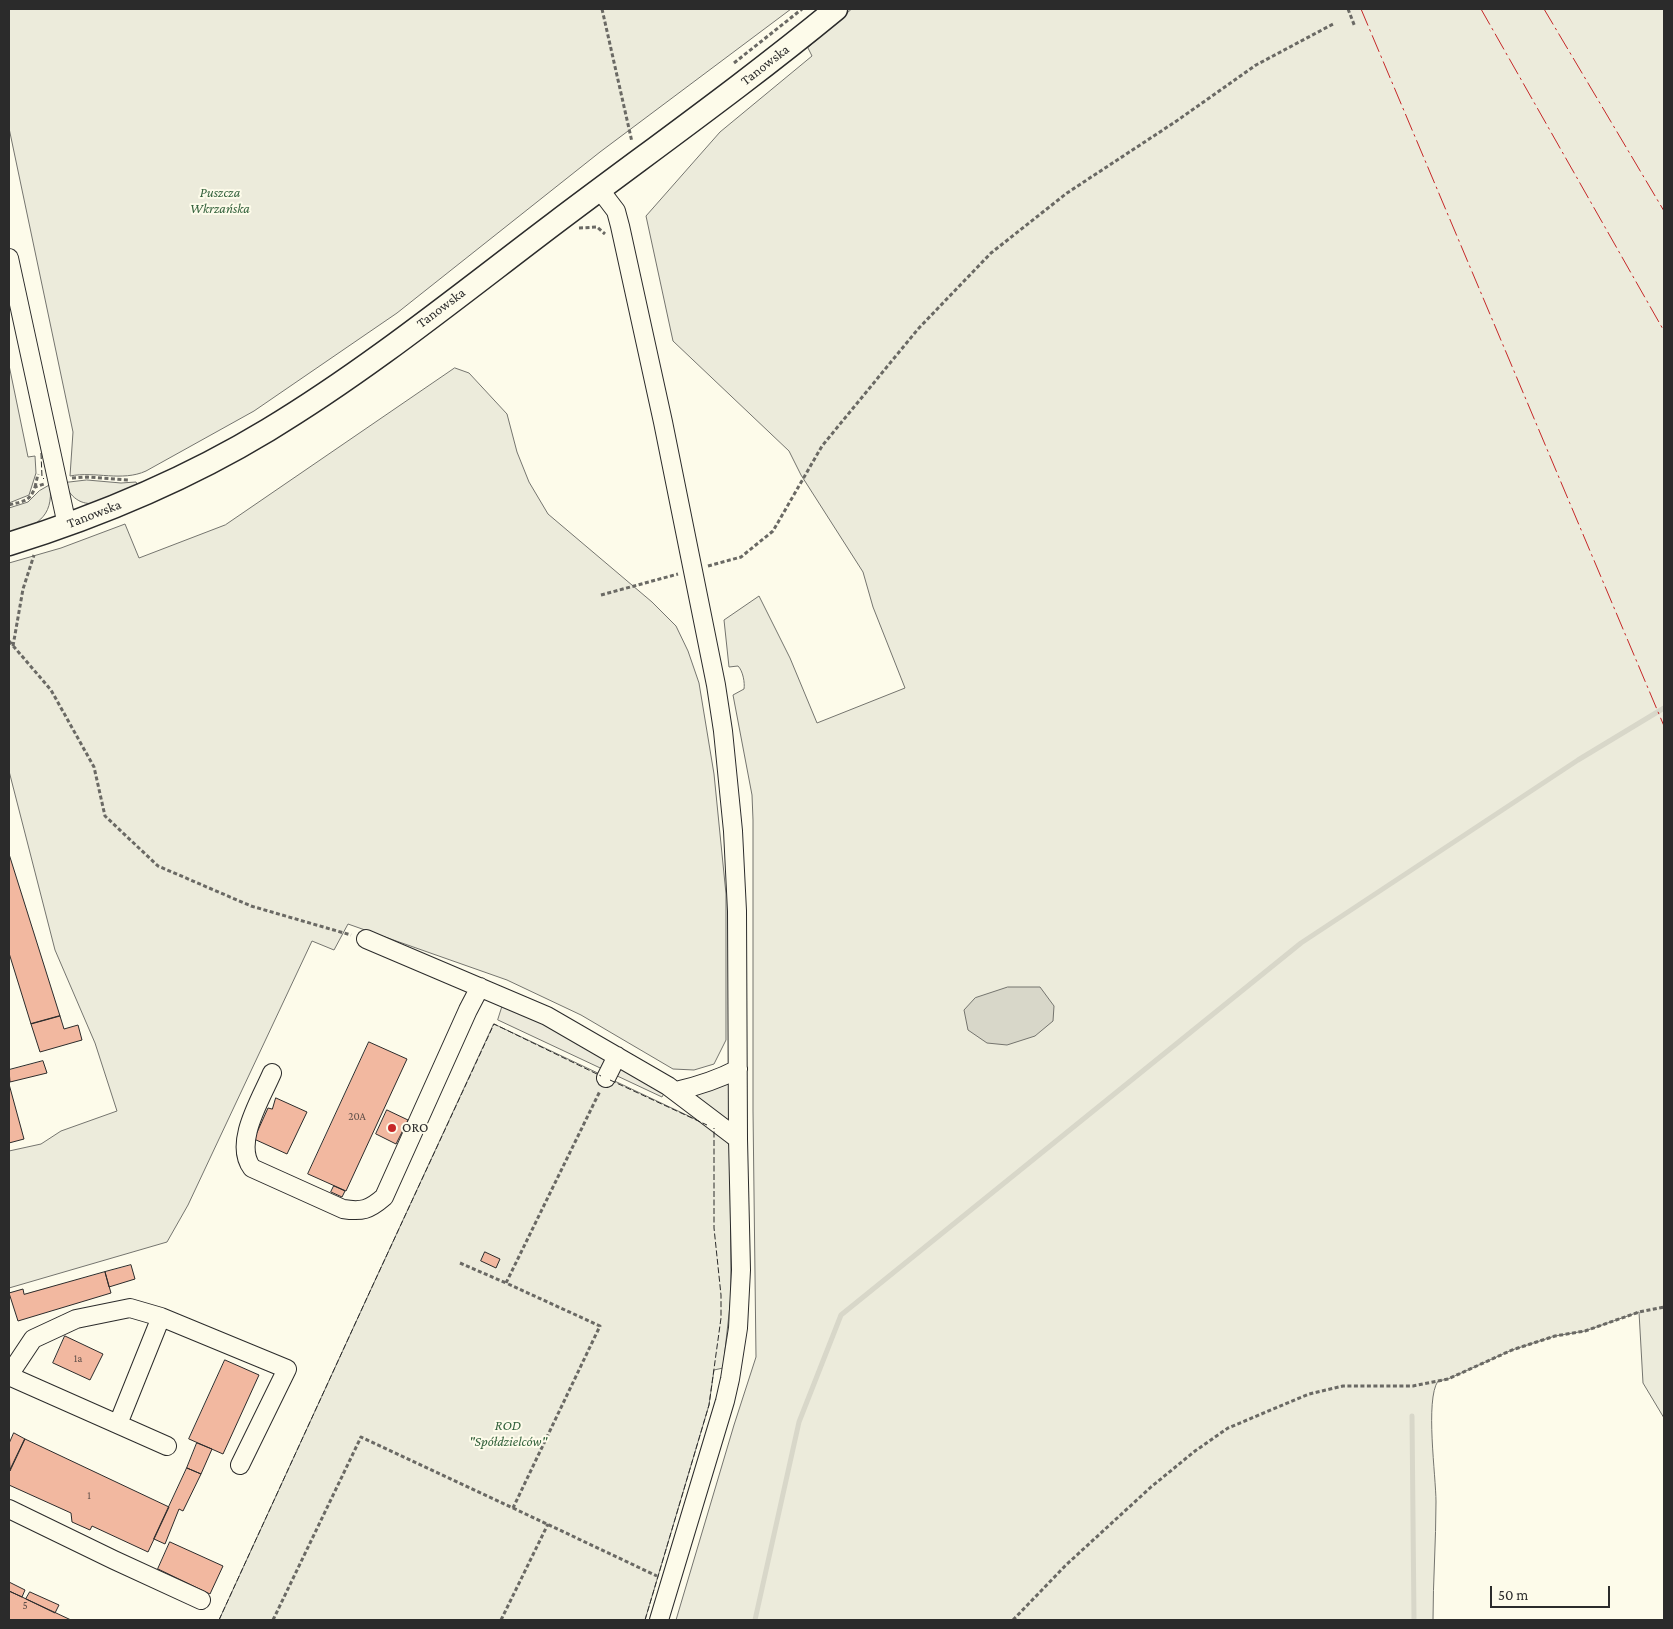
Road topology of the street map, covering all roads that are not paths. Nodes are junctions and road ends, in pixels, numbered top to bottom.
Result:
1 (836, 9) edge
2 (600, 190) junction
3 (9, 258) edge
4 (66, 525) junction
5 (9, 544) edge
6 (366, 939) road end
7 (480, 987) junction
8 (617, 1056) junction
9 (738, 1069) junction
10 (272, 1074) dead end
11 (606, 1078) road end
12 (676, 1091) junction
13 (738, 1139) junction
14 (161, 1318) junction
15 (9, 1376) edge
16 (118, 1424) junction
17 (167, 1446) dead end
18 (240, 1465) dead end
19 (9, 1509) edge
20 (201, 1600) dead end
21 (659, 1620) edge

1 - 2 main road, Tanowska
2 - 4 main road, Tanowska
2 - 9 street
3 - 4 street
4 - 5 main road, Tanowska
6 - 7 street
7 - 8 street
7 - 10 street
8 - 11 street
8 - 12 street
9 - 12 street
9 - 13 street
12 - 13 street
13 - 21 street
14 - 15 street
14 - 16 street
14 - 18 street
15 - 16 street
16 - 17 street
19 - 20 street

